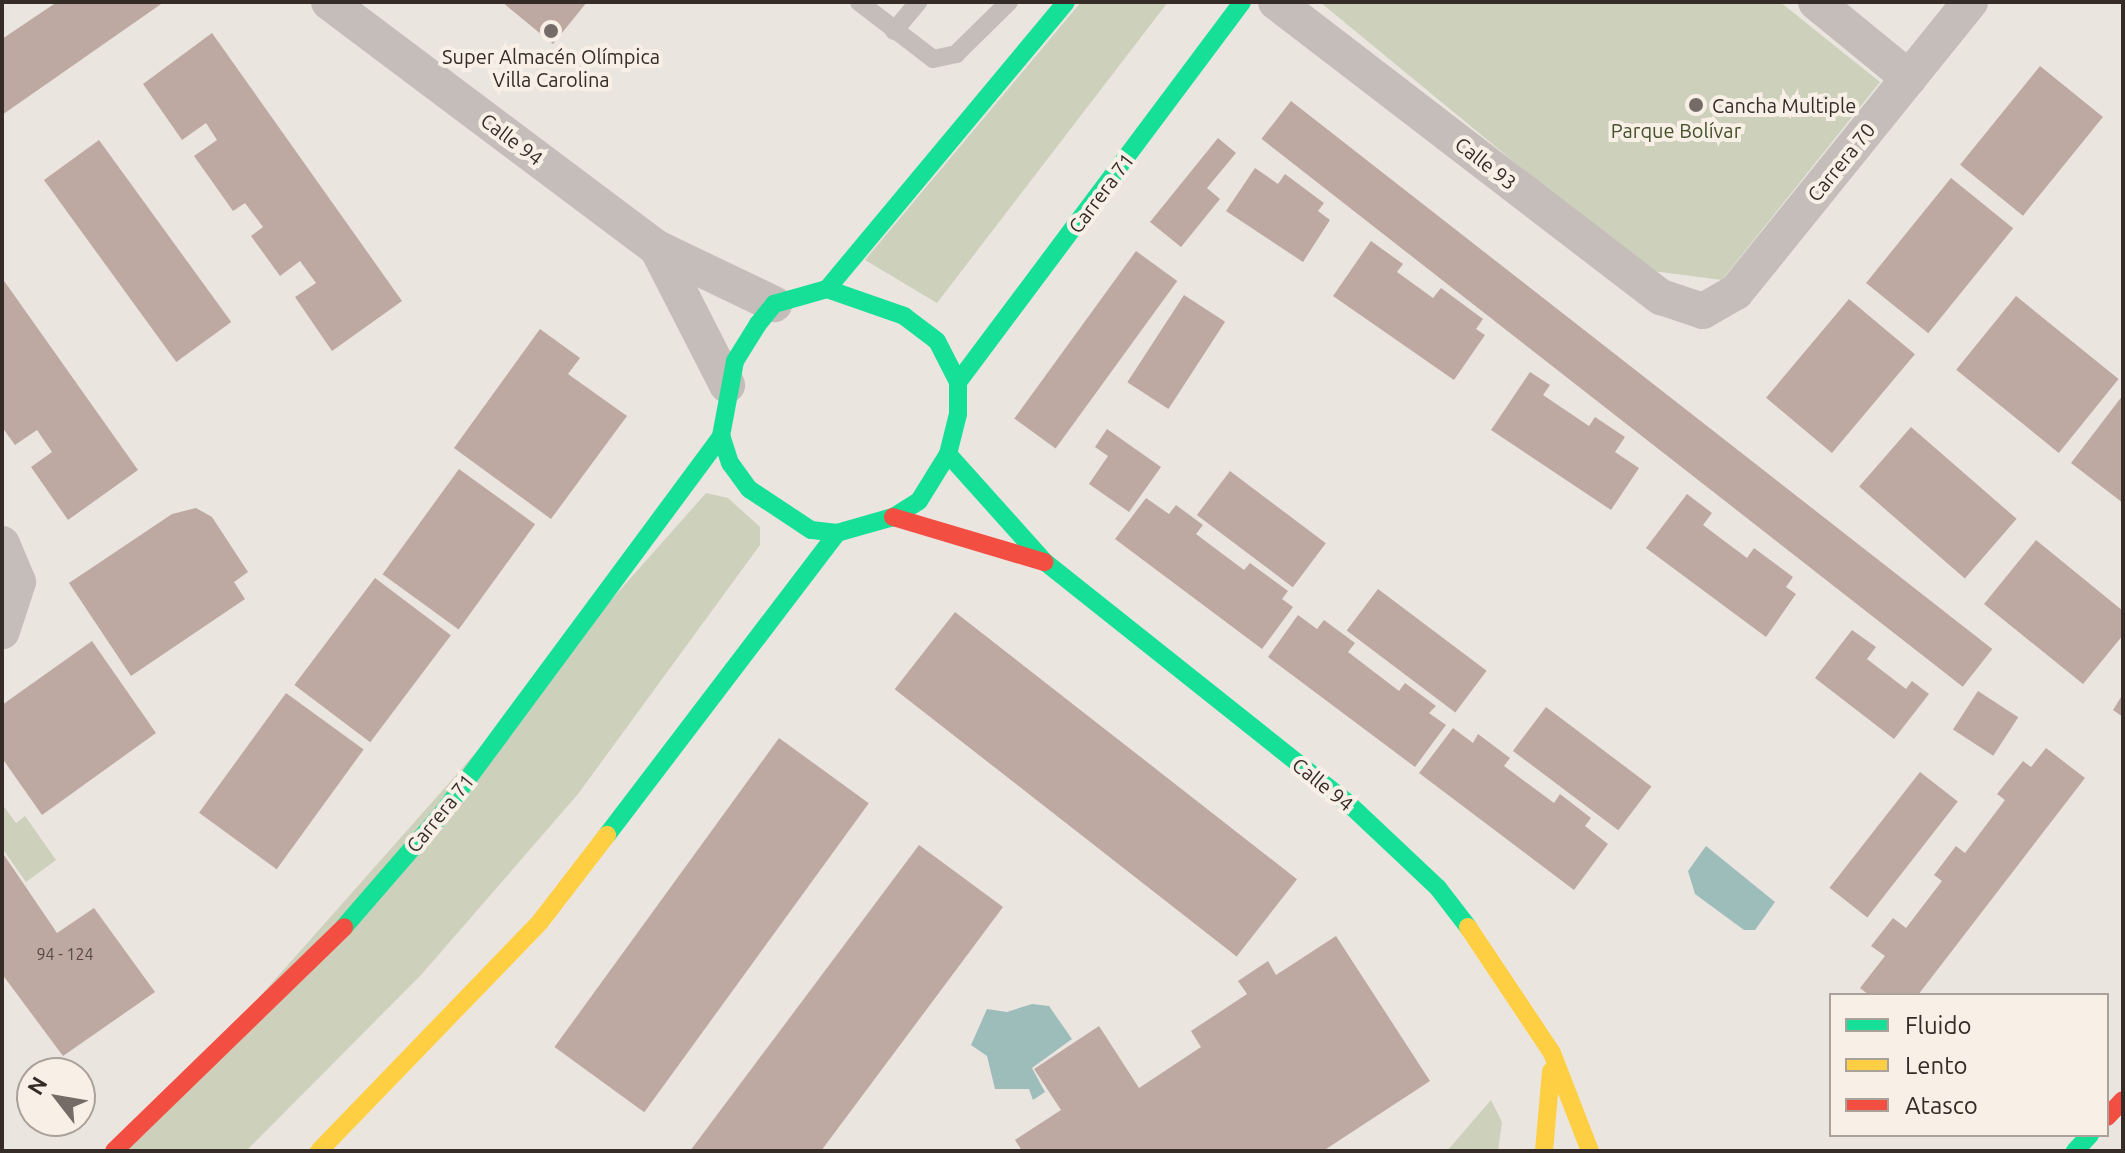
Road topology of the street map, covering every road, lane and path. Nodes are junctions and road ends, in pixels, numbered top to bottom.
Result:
1 (329, 2) edge
2 (859, 2) edge
3 (918, 2) edge
4 (1009, 2) edge
5 (1066, 2) edge
6 (1242, 2) edge
7 (1276, 2) edge
8 (1816, 2) edge
9 (1970, 2) edge
10 (894, 31) junction
11 (1909, 78) junction
12 (657, 248) junction
13 (827, 289) junction
14 (774, 304) junction
15 (1703, 311) joint
16 (958, 382) junction
17 (727, 385) junction
18 (721, 436) junction
19 (948, 454) junction
20 (893, 517) junction
21 (837, 533) junction
22 (2, 544) edge
23 (1045, 562) junction
24 (2, 631) edge
25 (1552, 1053) junction
26 (2123, 1100) edge
27 (2109, 1115) edge
28 (114, 1151) edge
29 (319, 1151) edge
30 (1544, 1151) edge
31 (1590, 1151) edge

1 - 12 street, Calle 94
2 - 10 lane
3 - 10 lane
4 - 10 lane
5 - 13 street
6 - 16 street, Carrera 71
7 - 15 street, Calle 93
8 - 11 street
9 - 11 street, Carrera 70
11 - 15 street, Carrera 70
12 - 14 street, Calle 94
12 - 17 street, Calle 94
13 - 14 street
13 - 16 street
14 - 17 street
16 - 19 street
17 - 18 street
18 - 21 street
18 - 28 street, Carrera 71
19 - 20 street
19 - 23 street, Calle 94
20 - 21 street
20 - 23 street, Calle 94
21 - 29 street
22 - 24 street
23 - 25 street, Calle 94
25 - 30 street
25 - 31 street, Calle 94
26 - 27 street

